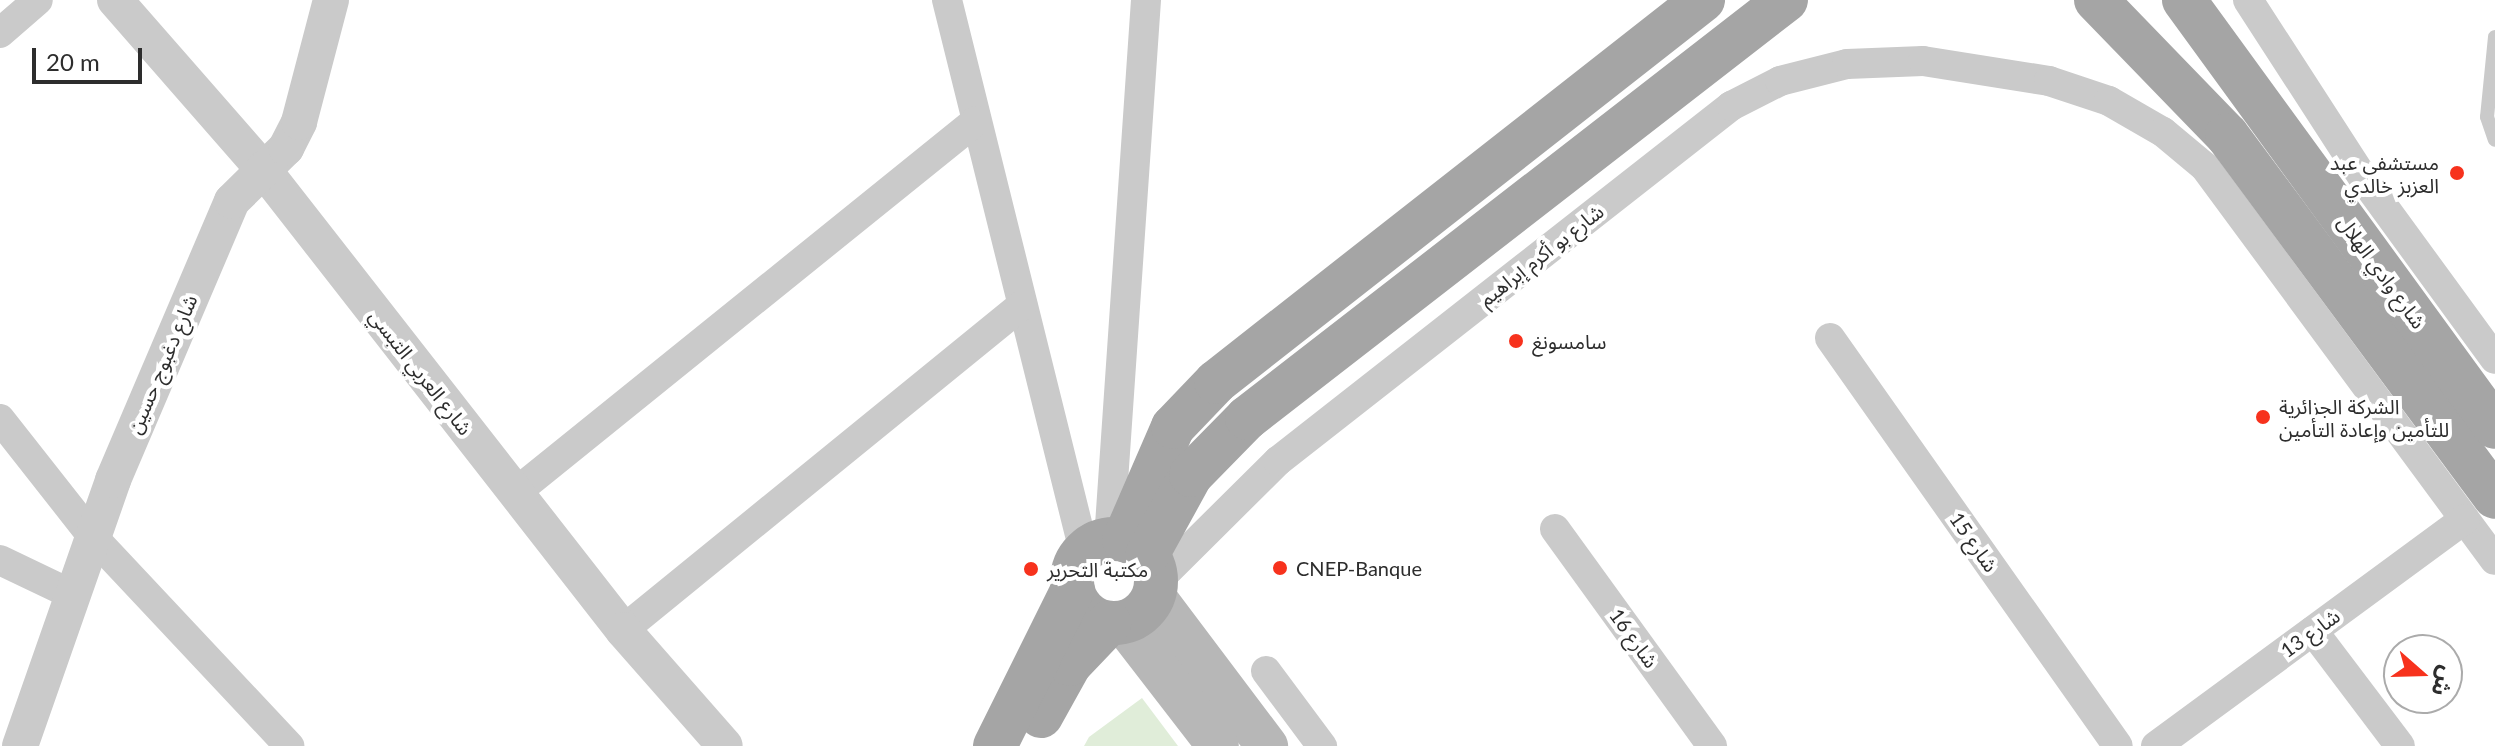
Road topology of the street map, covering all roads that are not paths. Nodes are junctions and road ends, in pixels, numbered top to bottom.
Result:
1 (38, 0) edge
2 (115, 0) edge
3 (331, 0) edge
4 (947, 0) edge
5 (1146, 0) edge
6 (1703, 0) edge
7 (1786, 0) edge
8 (2096, 0) edge
9 (2184, 0) edge
10 (2248, 0) edge
11 (0, 33) edge
12 (2495, 37) edge
13 (1986, 68) joint
14 (976, 121) junction
15 (2495, 140) edge
16 (2205, 167) junction
17 (263, 169) junction
18 (2279, 202) junction
19 (2301, 292) junction
20 (1022, 305) junction
21 (1830, 338) dead end
22 (2495, 359) edge
23 (0, 419) edge
24 (2495, 427) edge
25 (515, 493) junction
26 (2480, 508) edge
27 (1555, 529) dead end
28 (93, 537) junction
29 (0, 560) edge
30 (2495, 560) edge
31 (1120, 578) junction
32 (73, 595) junction
33 (623, 630) junction
34 (2313, 631) junction
35 (1266, 671) dead end
36 (20, 746) edge
37 (289, 746) edge
38 (725, 746) edge
39 (995, 746) edge
40 (1024, 746) edge
41 (1218, 746) edge
42 (1267, 746) edge
43 (1322, 746) edge
44 (1712, 746) edge
45 (2118, 746) edge
46 (2156, 746) edge
47 (2400, 746) edge

1 - 11 street
2 - 17 street, شارع العربي التبسي
3 - 17 street, شارع دغبوج حسين
4 - 14 street
5 - 31 street
6 - 31 main road
7 - 31 main road
8 - 18 main road, شارع وادي الهلال
9 - 24 main road, شارع وادي الهلال
10 - 22 street, شارع وادي الهلال
12 - 15 lane
13 - 16 street, شارع وادي الهلال
13 - 31 street, شارع بو أكرم إبراهيم
14 - 20 street
14 - 25 street
16 - 18 street, شارع وادي الهلال
16 - 19 street, شارع وادي الهلال
17 - 25 street, شارع العربي التبسي
17 - 28 street, شارع دغبوج حسين
18 - 19 street, شارع وادي الهلال
18 - 26 main road, شارع وادي الهلال
19 - 26 street, شارع وادي الهلال
20 - 31 street
20 - 33 street
21 - 45 street, شارع 15
23 - 28 street
25 - 33 street, شارع العربي التبسي
26 - 30 street, شارع وادي الهلال
26 - 34 street, شارع 13
27 - 44 street, شارع 16
28 - 32 street, شارع دغبوج حسين
28 - 37 street
29 - 32 street
31 - 39 main road
31 - 40 main road
31 - 41 main road
31 - 42 main road
32 - 36 street, شارع دغبوج حسين
33 - 38 street, شارع العربي التبسي
34 - 46 street, شارع 13
34 - 47 street
35 - 43 street

